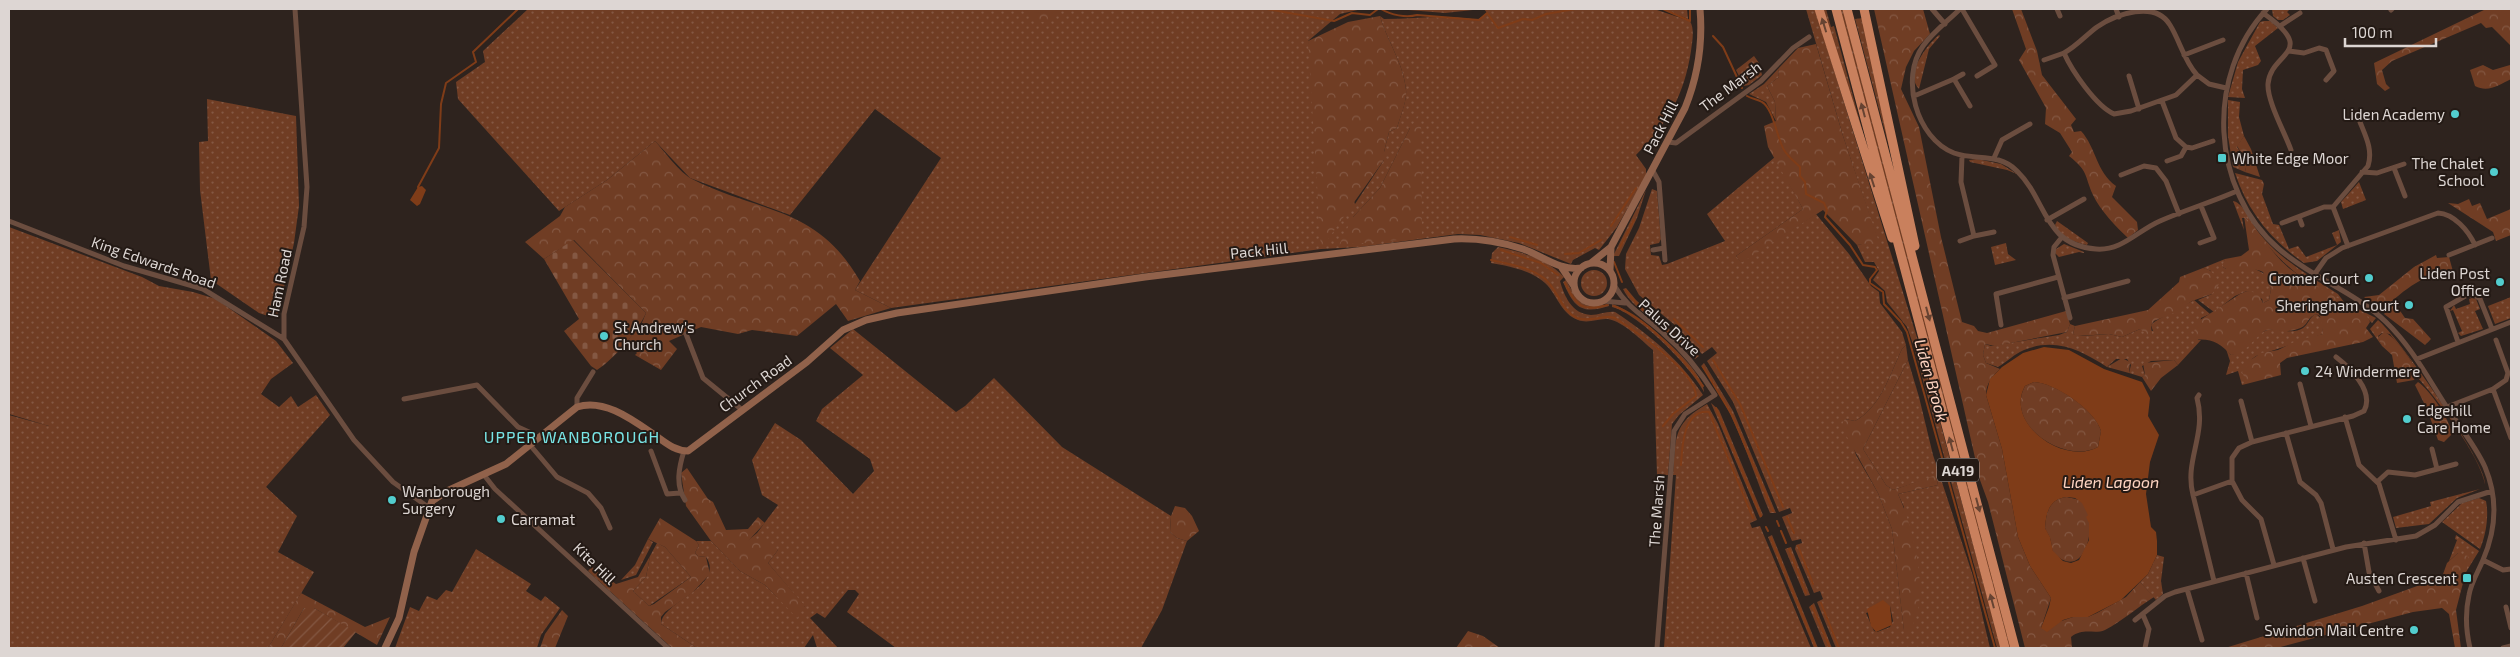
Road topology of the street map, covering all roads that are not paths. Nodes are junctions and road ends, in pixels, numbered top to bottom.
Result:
1 (295, 9) edge
2 (1700, 9) edge
3 (1819, 9) edge
4 (1836, 9) edge
5 (1847, 9) edge
6 (1864, 9) edge
7 (1932, 9) edge
8 (1961, 9) edge
9 (2057, 9) edge
10 (2116, 9) edge
11 (2164, 9) edge
12 (2265, 11) edge
13 (2300, 13) dead end
14 (2160, 14) junction
15 (2060, 16) dead end
16 (2119, 17) junction
17 (1945, 24) junction
18 (2280, 26) junction
19 (2223, 40) dead end
20 (1806, 41) dead end
21 (2289, 51) junction
22 (2064, 53) junction
23 (2184, 55) junction
24 (2044, 60) dead end
25 (2001, 62) dead end
26 (1995, 66) junction
27 (1963, 74) dead end
28 (2197, 75) junction
29 (1977, 76) dead end
30 (2128, 76) dead end
31 (1954, 79) junction
32 (2326, 80) dead end
33 (2226, 88) junction
34 (1914, 96) junction
35 (2162, 101) junction
36 (1970, 106) dead end
37 (2139, 109) junction
38 (2360, 122) dead end
39 (2030, 124) dead end
40 (2373, 131) dead end
41 (2365, 134) junction
42 (2213, 141) dead end
43 (1668, 142) junction
44 (2186, 147) junction
45 (2292, 150) dead end
46 (1962, 156) junction
47 (1994, 158) junction
48 (2167, 161) dead end
49 (2404, 164) dead end
50 (2394, 168) junction
51 (1653, 171) junction
52 (2362, 172) junction
53 (2120, 175) dead end
54 (2238, 191) junction
55 (2405, 196) dead end
56 (2084, 199) dead end
57 (2201, 206) junction
58 (2333, 207) junction
59 (2178, 214) junction
60 (2299, 217) junction
61 (2047, 220) junction
62 (9, 221) edge
63 (2282, 223) dead end
64 (2302, 225) dead end
65 (1994, 232) dead end
66 (1974, 236) junction
67 (2062, 237) junction
68 (2214, 238) junction
69 (2492, 238) dead end
70 (1960, 241) dead end
71 (2200, 243) dead end
72 (2216, 245) dead end
73 (2475, 245) junction
74 (2348, 246) junction
75 (1612, 247) junction
76 (1664, 248) junction
77 (1653, 250) dead end
78 (2449, 255) dead end
79 (1665, 260) dead end
80 (1591, 263) junction
81 (1562, 268) junction
82 (1581, 268) junction
83 (1610, 270) junction
84 (2314, 274) junction
85 (2058, 277) junction
86 (2128, 281) dead end
87 (1614, 285) junction
88 (1574, 287) junction
89 (1922, 288) junction
90 (1911, 292) junction
91 (2064, 298) junction
92 (1603, 301) junction
93 (1625, 303) junction
94 (955, 304) joint
95 (2070, 318) dead end
96 (2511, 322) edge
97 (2001, 325) dead end
98 (2492, 329) junction
99 (686, 334) dead end
100 (284, 339) junction
101 (2496, 340) dead end
102 (2458, 342) junction
103 (2336, 357) dead end
104 (2417, 359) junction
105 (2345, 364) junction
106 (2340, 369) dead end
107 (593, 372) dead end
108 (2510, 373) edge
109 (2300, 384) dead end
110 (2493, 389) junction
111 (1715, 395) joint
112 (2199, 395) dead end
113 (404, 399) dead end
114 (2241, 401) dead end
115 (577, 407) junction
116 (2447, 407) junction
117 (741, 409) junction
118 (2511, 413) edge
119 (2503, 416) junction
120 (2345, 417) junction
121 (2311, 426) junction
122 (2286, 433) junction
123 (2511, 438) edge
124 (536, 440) junction
125 (2252, 442) junction
126 (530, 445) junction
127 (2432, 449) dead end
128 (650, 451) dead end
129 (684, 451) junction
130 (2456, 464) dead end
131 (2437, 469) junction
132 (484, 475) junction
133 (2232, 481) junction
134 (2377, 482) junction
135 (680, 492) junction
136 (2492, 492) junction
137 (2193, 495) junction
138 (685, 500) dead end
139 (428, 508) junction
140 (610, 528) dead end
141 (2396, 540) junction
142 (2364, 544) junction
143 (2333, 550) junction
144 (2303, 558) junction
145 (2483, 560) junction
146 (2274, 565) junction
147 (2511, 570) edge
148 (2246, 573) junction
149 (2214, 581) junction
150 (2187, 589) junction
151 (2312, 590) junction
152 (2380, 590) dead end
153 (2305, 592) dead end
154 (2315, 601) dead end
155 (2506, 607) dead end
156 (2143, 614) junction
157 (2258, 618) dead end
158 (2135, 620) dead end
159 (2511, 628) edge
160 (2202, 640) dead end
161 (2511, 646) edge
162 (385, 648) edge
163 (668, 648) edge
164 (1657, 648) edge
165 (2005, 648) edge
166 (2015, 648) edge
167 (2145, 648) edge
168 (2470, 648) edge
169 (2503, 648) edge

1 - 100 street, Ham Road
2 - 43 street, Pack Hill
90 -> 3 highway, A419
90 -> 4 highway, A419
5 - 89 highway, A419
6 - 89 highway, A419
7 - 17 street
8 - 17 street
8 - 26 street
9 - 15 street
10 - 16 street
11 - 14 street
12 - 18 street
12 - 33 street
13 - 18 street
14 - 16 street
14 - 23 street
16 - 22 street
17 - 34 street
18 - 21 street
19 - 23 street
20 - 43 street, The Marsh
21 - 32 street
21 - 45 street
22 - 24 street
22 - 37 street
23 - 28 street
25 - 26 street
26 - 29 street
27 - 31 street
28 - 33 street
28 - 35 street
30 - 37 street
31 - 34 street
31 - 36 street
33 - 54 street
34 - 46 street
35 - 37 street
35 - 44 street
38 - 41 street
39 - 47 street
40 - 41 street
41 - 52 street
42 - 44 street
43 - 51 street, Pack Hill
44 - 48 street
46 - 47 street
46 - 66 street
47 - 61 street
49 - 50 street
50 - 52 street
50 - 55 street
51 - 75 street, Pack Hill
51 - 76 street
52 - 58 street
53 - 59 street
54 - 57 street
54 - 84 street
56 - 61 street
57 - 59 street
57 - 68 street
58 - 60 street
58 - 74 street
59 - 67 street
60 - 63 street
60 - 64 street
61 - 67 street
62 - 100 street, King Edwards Road
65 - 66 street
66 - 70 street
67 - 85 street
68 - 71 street
68 - 72 street
69 - 73 street
73 - 74 street
73 - 78 street
74 - 84 street
75 - 80 street, Pack Hill
75 - 83 street, Pack Hill
76 - 77 street
76 - 79 street
80 - 82 street
80 - 83 street
81 - 82 street, Pack Hill
81 - 88 street
81 - 94 street, Pack Hill
82 - 88 street
83 - 87 street
84 - 104 street
85 - 91 street
85 - 97 street
86 - 91 street
87 - 92 street
87 - 93 street, Palus Drive
88 - 92 street
89 -> 166 highway, A419
165 -> 90 highway, A419
91 - 95 street
92 - 93 street, Palus Drive
93 - 111 street, Palus Drive
94 - 117 street, Church Road
96 - 98 street
98 - 102 street
98 - 102 street
99 - 117 street
100 - 139 street, Ham Road
101 - 108 street
102 - 104 street
103 - 105 street
104 - 116 street
105 - 106 street
105 - 120 street
107 - 115 street
108 - 110 street
109 - 121 street
110 - 116 street
110 - 119 street
111 - 164 street, The Marsh
112 - 137 street
113 - 124 street
114 - 125 street
115 - 124 street
115 - 129 street
116 - 136 street
117 - 129 street, Church Road
118 - 119 street
119 - 123 street
120 - 121 street
120 - 134 street
121 - 122 street
122 - 125 street
122 - 143 street
124 - 126 street
125 - 133 street
126 - 132 street
126 - 140 street
127 - 131 street
128 - 135 street
129 - 135 street
130 - 131 street
131 - 134 street
132 - 139 street
132 - 163 street, Kite Hill
133 - 137 street
133 - 146 street
134 - 141 street
135 - 138 street
136 - 141 street
136 - 145 street
137 - 149 street
139 - 162 street
141 - 142 street
142 - 143 street
142 - 152 street
143 - 144 street
144 - 146 street
144 - 151 street
145 - 147 street
145 - 168 street
146 - 148 street
148 - 149 street
148 - 157 street
149 - 150 street
150 - 156 street
150 - 160 street
151 - 153 street
151 - 154 street
155 - 159 street
156 - 158 street
156 - 167 street
161 - 169 street

